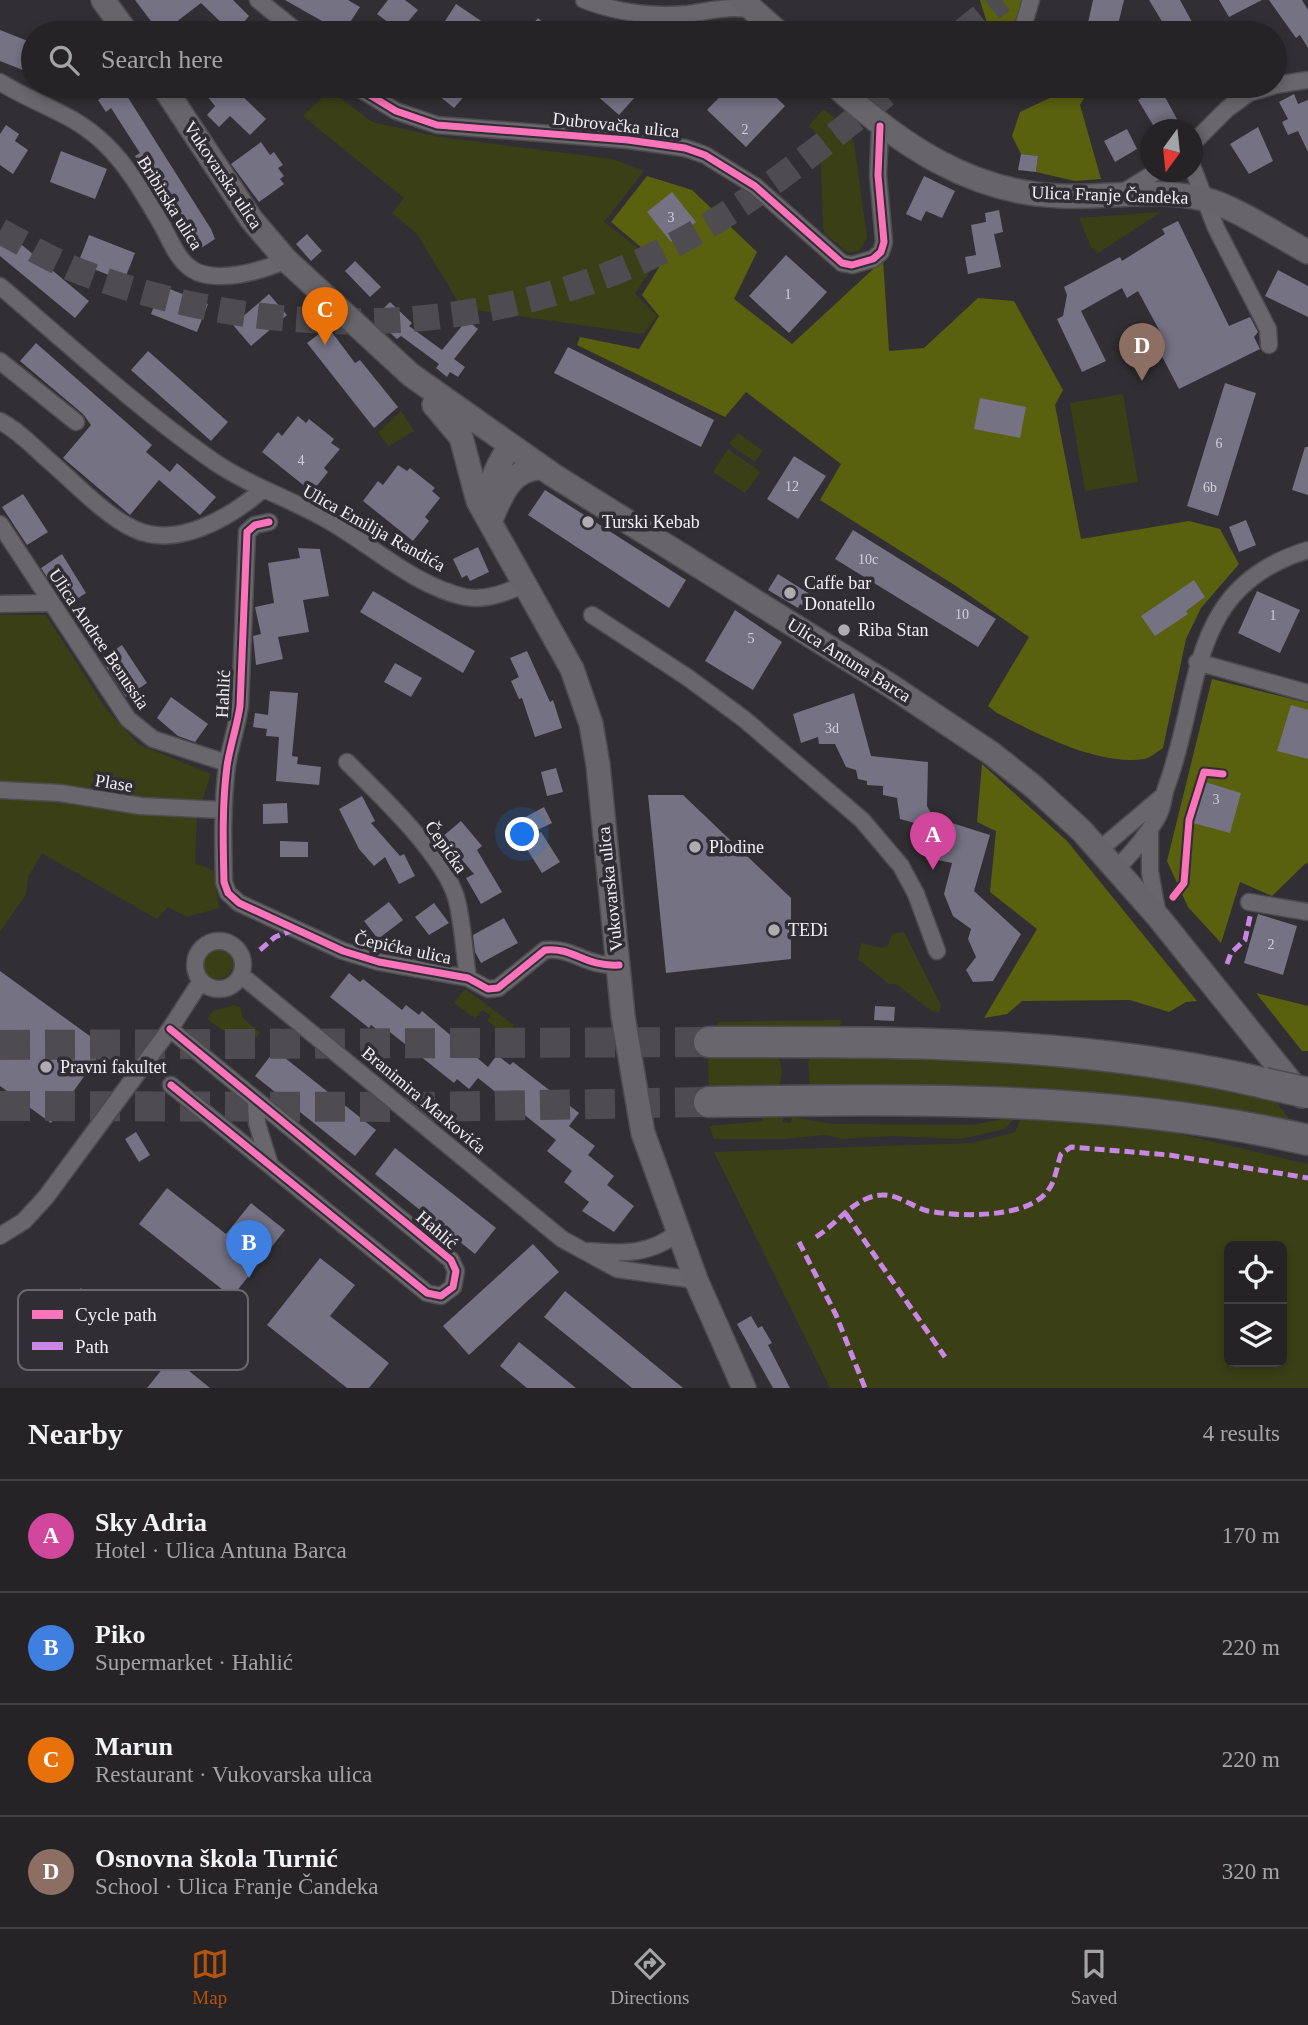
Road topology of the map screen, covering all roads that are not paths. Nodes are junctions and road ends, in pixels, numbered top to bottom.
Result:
1 (103, 0) edge
2 (258, 0) edge
3 (584, 0) edge
4 (696, 0) edge
5 (1031, 0) edge
6 (748, 5) edge
7 (686, 14) junction
8 (118, 21) edge
9 (284, 21) edge
10 (766, 21) edge
11 (1025, 21) edge
12 (1308, 80) edge
13 (0, 82) edge
14 (1287, 83) edge
15 (21, 92) edge
16 (33, 98) edge
17 (171, 98) edge
18 (375, 98) edge
19 (849, 98) edge
20 (1243, 98) edge
21 (880, 126) junction
22 (1203, 135) edge
23 (1140, 182) edge
24 (1199, 182) edge
25 (1119, 194) junction
26 (1206, 200) junction
27 (1308, 252) edge
28 (286, 260) junction
29 (0, 286) edge
30 (1269, 345) dead end
31 (0, 361) edge
32 (411, 375) junction
33 (0, 421) edge
34 (76, 422) dead end
35 (510, 446) junction
36 (542, 467) junction
37 (472, 478) junction
38 (261, 491) junction
39 (491, 519) junction
40 (269, 522) dead end
41 (0, 524) edge
42 (1308, 550) edge
43 (526, 584) junction
44 (49, 603) junction
45 (0, 604) edge
46 (592, 615) dead end
47 (1197, 662) junction
48 (1308, 693) edge
49 (346, 762) dead end
50 (227, 763) junction
51 (0, 790) edge
52 (1164, 795) junction
53 (222, 810) junction
54 (1150, 829) junction
55 (1099, 850) junction
56 (1116, 869) junction
57 (224, 882) joint
58 (1249, 902) dead end
59 (1308, 912) edge
60 (1159, 918) junction
61 (937, 951) dead end
62 (618, 965) junction
63 (241, 975) junction
64 (468, 978) junction
65 (201, 981) junction
66 (170, 1029) junction
67 (709, 1042) tunnel mouth
68 (171, 1085) dead end
69 (1308, 1093) edge
70 (257, 1101) junction
71 (709, 1102) tunnel mouth
72 (1308, 1104) edge
73 (1306, 1139) edge
74 (269, 1163) junction
75 (680, 1231) junction
76 (0, 1236) edge
77 (585, 1251) junction
78 (696, 1280) junction
79 (744, 1388) edge

1 - 8 main road
2 - 9 street
3 - 7 street
4 - 7 street
5 - 11 street
6 - 7 street
6 - 10 main road
12 - 14 street
13 - 15 street, Bribirska ulica
16 - 28 street, Bribirska ulica
17 - 28 main road, Vukovarska ulica
18 - 21 street, Dubrovačka ulica
19 - 21 main road, Ulica Franje Čandeka
20 - 22 street
21 - 25 main road, Ulica Franje Čandeka
23 - 25 street
24 - 26 street
25 - 26 main road, Ulica Franje Čandeka
26 - 27 main road, Ulica Franje Čandeka
26 - 30 street, Ulica Franje Čandeka
28 - 32 main road, Vukovarska ulica
29 - 38 street
31 - 34 street
32 - 35 main road, Vukovarska ulica
32 - 37 main road, Vukovarska ulica
33 - 38 street
35 - 36 main road, Ulica Antuna Barca
35 - 37 main road
35 - 39 main road, Vukovarska ulica
36 - 39 main road
36 - 55 main road, Ulica Antuna Barca
37 - 39 main road, Vukovarska ulica
38 - 43 street, Ulica Emilija Randića
39 - 43 main road, Vukovarska ulica
40 - 50 street, Hahlić
41 - 44 street, Ulica Andree Benussia
42 - 47 street
43 - 62 main road, Vukovarska ulica
44 - 45 street
44 - 50 street, Ulica Andree Benussia
46 - 61 street
47 - 48 street
47 - 52 street
49 - 64 street, Čepićka
50 - 53 street, Hahlić
51 - 53 street, Plase
52 - 54 street
52 - 55 street
53 - 57 street, Hahlić
54 - 56 street
54 - 60 street
55 - 56 main road, Ulica Antuna Barca
56 - 60 main road, Ulica Antuna Barca
57 - 64 street, Čepićka ulica
58 - 59 street
60 - 72 main road, Ulica Antuna Barca
62 - 64 street, Čepićka ulica
62 - 75 main road, Vukovarska ulica
63 - 65 street
63 - 65 street
63 - 77 street, Branimira Markovića
65 - 66 street
66 - 70 street, Hahlić
66 - 76 street
67 - 69 highway, bridge
68 - 74 street, Hahlić
70 - 74 street
70 - 74 street, Hahlić
71 - 73 highway
75 - 77 street, Branimira Markovića
75 - 78 main road, Vukovarska ulica
77 - 78 street, Branimira Markovića
78 - 79 main road, Vukovarska ulica

